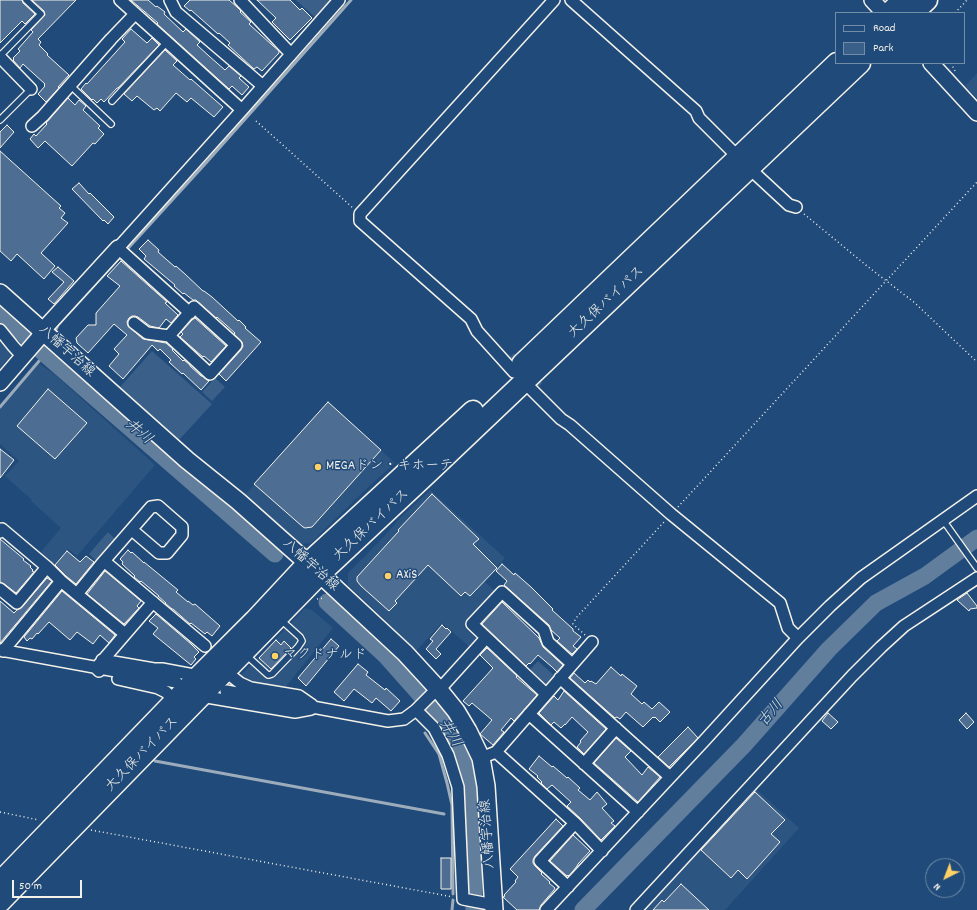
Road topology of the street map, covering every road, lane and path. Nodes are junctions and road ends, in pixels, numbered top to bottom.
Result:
1 (26, 0) edge
2 (120, 0) edge
3 (170, 0) edge
4 (240, 0) edge
5 (339, 0) edge
6 (554, 0) edge
7 (571, 0) edge
8 (872, 0) edge
9 (903, 0) edge
10 (927, 0) edge
11 (966, 0) edge
12 (883, 12) edge
13 (890, 12) edge
14 (914, 12) edge
15 (956, 12) edge
16 (135, 14) junction
17 (167, 42) junction
18 (291, 54) junction
19 (0, 57) edge
20 (836, 64) edge
21 (859, 64) edge
22 (932, 64) edge
23 (71, 86) junction
24 (263, 86) junction
25 (31, 89) joint
26 (112, 101) dead end
27 (242, 110) junction
28 (977, 112) edge
29 (0, 120) edge
30 (256, 121) dead end
31 (111, 124) dead end
32 (32, 126) dead end
33 (746, 161) junction
34 (977, 182) edge
35 (796, 207) joint
36 (360, 214) junction
37 (120, 250) junction
38 (886, 280) junction
39 (0, 293) edge
40 (190, 312) junction
41 (471, 319) junction
42 (134, 323) dead end
43 (0, 330) edge
44 (40, 335) junction
45 (169, 336) junction
46 (24, 355) junction
47 (977, 362) edge
48 (521, 374) junction
49 (0, 383) edge
50 (977, 496) edge
51 (671, 514) junction
52 (944, 521) junction
53 (132, 530) junction
54 (0, 532) edge
55 (104, 562) junction
56 (47, 567) junction
57 (977, 568) edge
58 (314, 569) junction
59 (977, 578) edge
60 (61, 581) junction
61 (0, 589) edge
62 (77, 594) junction
63 (153, 602) junction
64 (278, 617) junction
65 (125, 634) junction
66 (486, 638) junction
67 (798, 638) junction
68 (592, 642) joint
69 (205, 646) dead end
70 (1, 650) edge
71 (244, 652) junction
72 (99, 664) junction
73 (572, 664) junction
74 (226, 671) junction
75 (199, 676) junction
76 (560, 678) junction
77 (226, 691) dead end
78 (175, 692) junction
79 (436, 692) junction
80 (546, 694) junction
81 (201, 696) junction
82 (318, 708) junction
83 (416, 710) junction
84 (529, 714) junction
85 (616, 728) junction
86 (488, 755) junction
87 (584, 764) junction
88 (670, 777) junction
89 (0, 812) edge
90 (638, 812) junction
91 (78, 822) junction
92 (575, 823) junction
93 (52, 829) junction
94 (602, 851) junction
95 (0, 882) edge
96 (568, 887) junction
97 (463, 899) junction
98 (0, 902) edge
99 (491, 906) edge
100 (546, 910) edge
101 (636, 910) edge

1 - 19 lane
2 - 16 street
3 - 24 street
4 - 18 street
5 - 18 street
6 - 36 street
7 - 33 street
8 - 12 street
9 - 13 highway
10 - 14 highway
11 - 15 path
16 - 17 street
16 - 23 street
17 - 26 lane
17 - 27 street
18 - 24 street
19 - 25 street
20 - 33 highway, 大久保バイパス
21 - 33 highway, 大久保バイパス
22 - 28 street
23 - 31 lane
23 - 32 street
24 - 27 street
25 - 29 lane
27 - 37 street
30 - 36 path
33 - 35 street
33 - 48 highway, 大久保バイパス
34 - 38 path
35 - 38 path
36 - 41 street
37 - 40 street
37 - 44 street
38 - 47 path
38 - 51 path
39 - 44 main road, 八幡宇治線
40 - 45 street
40 - 45 street
41 - 48 street
41 - 48 street
42 - 45 street
43 - 46 street
44 - 46 street
44 - 58 main road, 八幡宇治線
46 - 49 street
48 - 51 street
48 - 58 highway, 大久保バイパス
50 - 52 street
51 - 67 street
51 - 68 path
52 - 57 lane
52 - 67 street
53 - 53 street
53 - 55 street
54 - 56 street
55 - 62 street
55 - 63 street
56 - 60 street
56 - 61 street
58 - 64 highway, 大久保バイパス
58 - 75 highway, 大久保バイパス
58 - 79 main road, 八幡宇治線
59 - 101 street
60 - 62 street
60 - 70 street
62 - 65 street
63 - 65 street
63 - 69 street
64 - 71 highway, 大久保バイパス
64 - 71 lane
65 - 72 street
66 - 73 street
66 - 79 street
66 - 80 street
67 - 88 street
68 - 73 street
70 - 72 street
71 - 74 highway, 大久保バイパス
72 - 75 street
72 - 78 street
72 - 78 street
73 - 76 street
74 - 81 highway, 大久保バイパス
74 - 82 street
75 - 78 highway, 大久保バイパス
76 - 80 street
76 - 85 street
77 - 82 street
78 - 93 highway, 大久保バイパス
79 - 83 street
79 - 86 main road, 八幡宇治線
80 - 84 street
81 - 82 street
81 - 91 highway, 大久保バイパス
82 - 83 street
83 - 97 street
84 - 86 street
84 - 87 street
85 - 87 street
85 - 88 street
86 - 92 street
86 - 99 main road, 八幡宇治線
87 - 90 street
88 - 90 street
89 - 93 path
90 - 94 street
91 - 97 path
91 - 98 highway, 大久保バイパス
92 - 94 street
92 - 96 street
93 - 95 highway, 大久保バイパス
94 - 96 street
96 - 100 street
97 - 99 street

